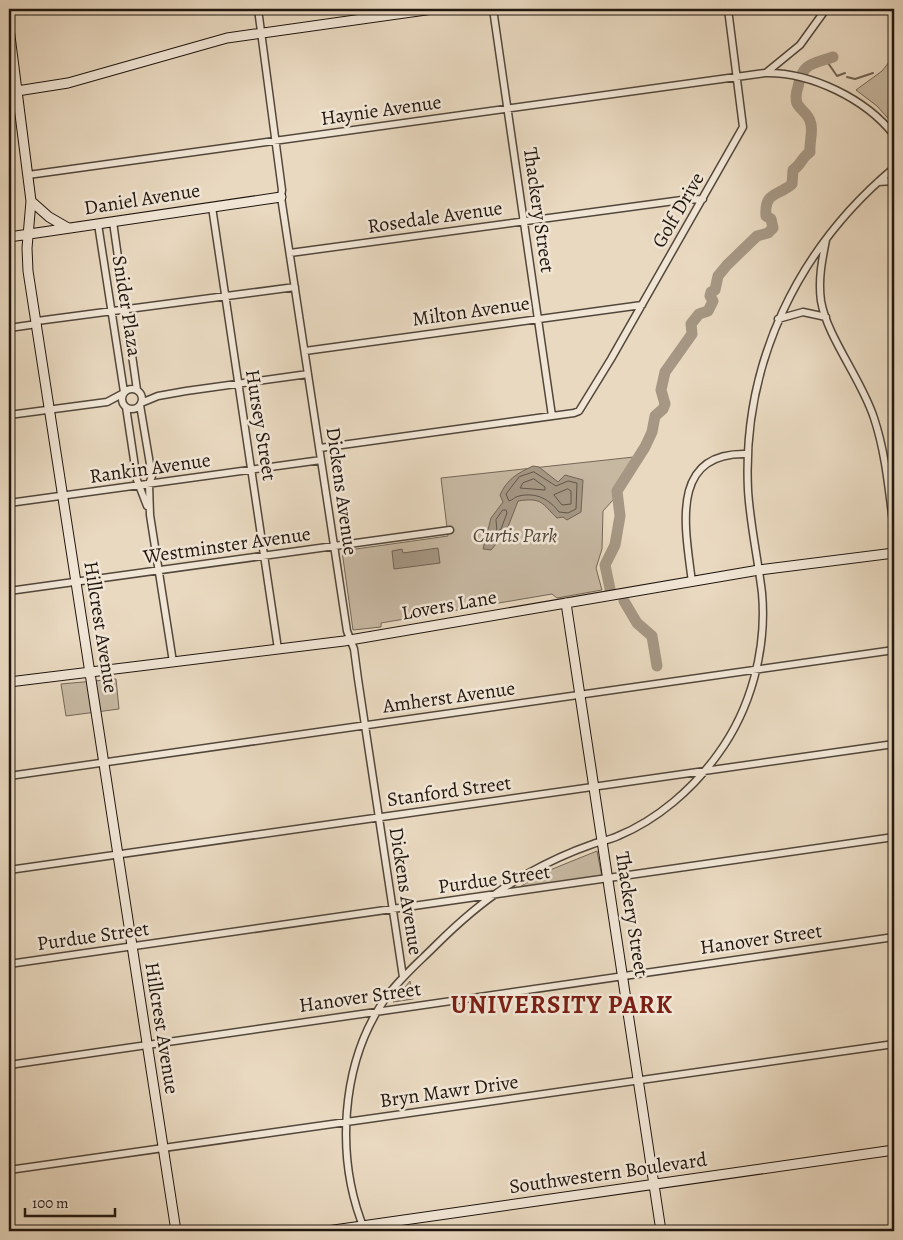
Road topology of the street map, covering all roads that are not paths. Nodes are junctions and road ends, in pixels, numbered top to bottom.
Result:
1 (258, 9) edge
2 (433, 9) edge
3 (493, 9) edge
4 (728, 9) edge
5 (826, 9) edge
6 (9, 28) edge
7 (261, 32) junction
8 (766, 73) junction
9 (738, 78) junction
10 (13, 92) edge
11 (507, 109) junction
12 (894, 134) edge
13 (277, 141) junction
14 (894, 168) edge
15 (28, 175) junction
16 (894, 181) edge
17 (878, 182) junction
18 (281, 197) junction
19 (703, 199) junction
20 (31, 201) junction
21 (212, 206) junction
22 (113, 222) junction
23 (522, 222) junction
24 (98, 224) junction
25 (68, 228) junction
26 (29, 234) junction
27 (9, 237) edge
28 (827, 237) junction
29 (290, 253) junction
30 (295, 287) junction
31 (226, 297) junction
32 (642, 305) junction
33 (126, 310) junction
34 (111, 311) junction
35 (826, 317) junction
36 (778, 318) junction
37 (537, 319) junction
38 (37, 323) junction
39 (9, 328) edge
40 (305, 351) junction
41 (308, 374) junction
42 (238, 384) junction
43 (139, 391) junction
44 (123, 393) junction
45 (158, 396) junction
46 (107, 402) junction
47 (141, 404) junction
48 (125, 406) junction
49 (50, 410) junction
50 (9, 416) edge
51 (552, 416) junction
52 (320, 448) junction
53 (748, 454) junction
54 (321, 460) junction
55 (251, 470) junction
56 (149, 484) junction
57 (141, 485) junction
58 (64, 496) junction
59 (9, 503) edge
60 (150, 515) junction
61 (450, 530) dead end
62 (894, 530) edge
63 (334, 546) junction
64 (894, 552) edge
65 (264, 556) junction
66 (759, 570) junction
67 (159, 572) junction
68 (77, 582) junction
69 (692, 582) junction
70 (9, 591) edge
71 (566, 603) junction
72 (350, 640) junction
73 (278, 649) junction
74 (894, 650) edge
75 (173, 662) junction
76 (756, 670) junction
77 (90, 671) junction
78 (9, 682) edge
79 (580, 695) junction
80 (366, 725) junction
81 (894, 744) edge
82 (104, 762) junction
83 (706, 771) junction
84 (9, 776) edge
85 (594, 787) junction
86 (379, 817) junction
87 (894, 837) edge
88 (603, 841) junction
89 (118, 854) junction
90 (9, 870) edge
91 (608, 880) junction
92 (494, 894) junction
93 (393, 909) junction
94 (894, 937) edge
95 (133, 947) junction
96 (9, 964) edge
97 (623, 975) junction
98 (403, 977) junction
99 (378, 1011) junction
100 (894, 1044) edge
101 (148, 1046) junction
102 (9, 1065) edge
103 (639, 1081) junction
104 (346, 1122) junction
105 (163, 1148) junction
106 (894, 1150) edge
107 (9, 1170) edge
108 (654, 1184) junction
109 (364, 1229) edge
110 (176, 1231) edge
111 (326, 1231) edge
112 (661, 1231) edge

1 - 7 street, Dickens Avenue
2 - 7 street
3 - 11 street, Thackery Street
4 - 9 street, Golf Drive
5 - 8 street
6 - 10 street, Hillcrest Avenue
7 - 10 street
7 - 13 street, Dickens Avenue
8 - 9 street, Haynie Avenue
8 - 12 street, Haynie Avenue
9 - 11 street, Haynie Avenue
9 - 19 street, Golf Drive
10 - 15 street, Hillcrest Avenue
11 - 13 street, Haynie Avenue
11 - 23 street, Thackery Street
13 - 15 street, Haynie Avenue
13 - 18 street, Dickens Avenue
14 - 17 street
15 - 20 street, Hillcrest Avenue
16 - 17 street
17 - 28 street
18 - 21 street, Daniel Avenue
18 - 29 street, Dickens Avenue
19 - 23 street, Rosedale Avenue
19 - 32 street, Golf Drive
20 - 25 street
20 - 26 street, Hillcrest Avenue
21 - 22 street, Daniel Avenue
21 - 31 street, Hursey Street
22 - 24 street, Daniel Avenue
22 - 33 street, Snider Plaza
23 - 29 street, Rosedale Avenue
23 - 37 street, Thackery Street
24 - 25 street, Daniel Avenue
24 - 34 street, Snider Plaza
25 - 26 street, Daniel Avenue
26 - 27 street, Daniel Avenue
26 - 38 street, Hillcrest Avenue
28 - 35 street
28 - 36 street
29 - 30 street, Dickens Avenue
30 - 31 street
30 - 40 street, Dickens Avenue
31 - 33 street
31 - 42 street, Hursey Street
32 - 37 street, Milton Avenue
32 - 51 street, Golf Drive
33 - 34 street
33 - 43 street, Snider Plaza
34 - 38 street
34 - 44 street, Snider Plaza
35 - 36 street
35 - 62 street
36 - 53 street
37 - 40 street, Milton Avenue
37 - 51 street, Thackery Street
38 - 39 street
38 - 49 street, Hillcrest Avenue
40 - 41 street, Dickens Avenue
41 - 42 street
41 - 52 street, Dickens Avenue
42 - 45 street
42 - 55 street, Hursey Street
43 - 44 street
43 - 45 street
43 - 47 street
44 - 46 street
44 - 48 street
45 - 47 street
46 - 48 street
46 - 49 street
47 - 48 street
47 - 56 street
48 - 57 street
49 - 50 street
49 - 58 street, Hillcrest Avenue
51 - 52 street
52 - 54 street, Dickens Avenue
53 - 66 street
53 - 69 street
54 - 55 street, Rankin Avenue
54 - 63 street, Dickens Avenue
55 - 56 street, Rankin Avenue
55 - 65 street, Hursey Street
56 - 57 street, Rankin Avenue
56 - 60 street
57 - 58 street, Rankin Avenue
57 - 60 street
58 - 59 street, Rankin Avenue
58 - 68 street, Hillcrest Avenue
60 - 67 street
61 - 63 street, Westminster Avenue
63 - 65 street, Westminster Avenue
63 - 72 street, Dickens Avenue
64 - 66 street, Lovers Lane
65 - 67 street, Westminster Avenue
65 - 73 street, Hursey Street
66 - 69 street, Lovers Lane
66 - 76 street
67 - 68 street, Westminster Avenue
67 - 75 street
68 - 70 street, Westminster Avenue
68 - 77 street, Hillcrest Avenue
69 - 71 street, Lovers Lane
71 - 72 street, Lovers Lane
71 - 79 street, Thackery Street
72 - 73 street, Lovers Lane
72 - 80 street, Dickens Avenue
73 - 75 street, Lovers Lane
74 - 76 street, Amherst Avenue
75 - 77 street, Lovers Lane
76 - 79 street, Amherst Avenue
76 - 83 street
77 - 78 street, Lovers Lane
77 - 82 street, Hillcrest Avenue
79 - 80 street, Amherst Avenue
79 - 85 street, Thackery Street
80 - 82 street, Amherst Avenue
80 - 86 street, Dickens Avenue
81 - 83 street, Stanford Street
82 - 84 street, Amherst Avenue
82 - 89 street, Hillcrest Avenue
83 - 85 street, Stanford Street
83 - 88 street
85 - 86 street, Stanford Street
85 - 88 street, Thackery Street
86 - 89 street, Stanford Street
86 - 93 street, Dickens Avenue
87 - 91 street, Purdue Street
88 - 91 street, Thackery Street
88 - 92 street
89 - 90 street, Stanford Street
89 - 95 street, Hillcrest Avenue
91 - 92 street, Purdue Street
91 - 97 street, Thackery Street
92 - 93 street, Purdue Street
92 - 98 street
93 - 95 street, Purdue Street
93 - 98 street, Dickens Avenue
94 - 97 street, Hanover Street
95 - 96 street, Purdue Street
95 - 101 street, Hillcrest Avenue
97 - 99 street, Hanover Street
97 - 103 street, Thackery Street
98 - 99 street
99 - 101 street, Hanover Street
99 - 104 street
100 - 103 street, Bryn Mawr Drive
101 - 102 street, Hanover Street
101 - 105 street, Hillcrest Avenue
103 - 104 street, Bryn Mawr Drive
103 - 108 street, Thackery Street
104 - 105 street, Bryn Mawr Drive
104 - 109 street
105 - 107 street, Bryn Mawr Drive
105 - 110 street, Hillcrest Avenue
106 - 108 street, Southwestern Boulevard
108 - 109 street, Southwestern Boulevard
108 - 112 street, Thackery Street
109 - 111 street, Southwestern Boulevard

